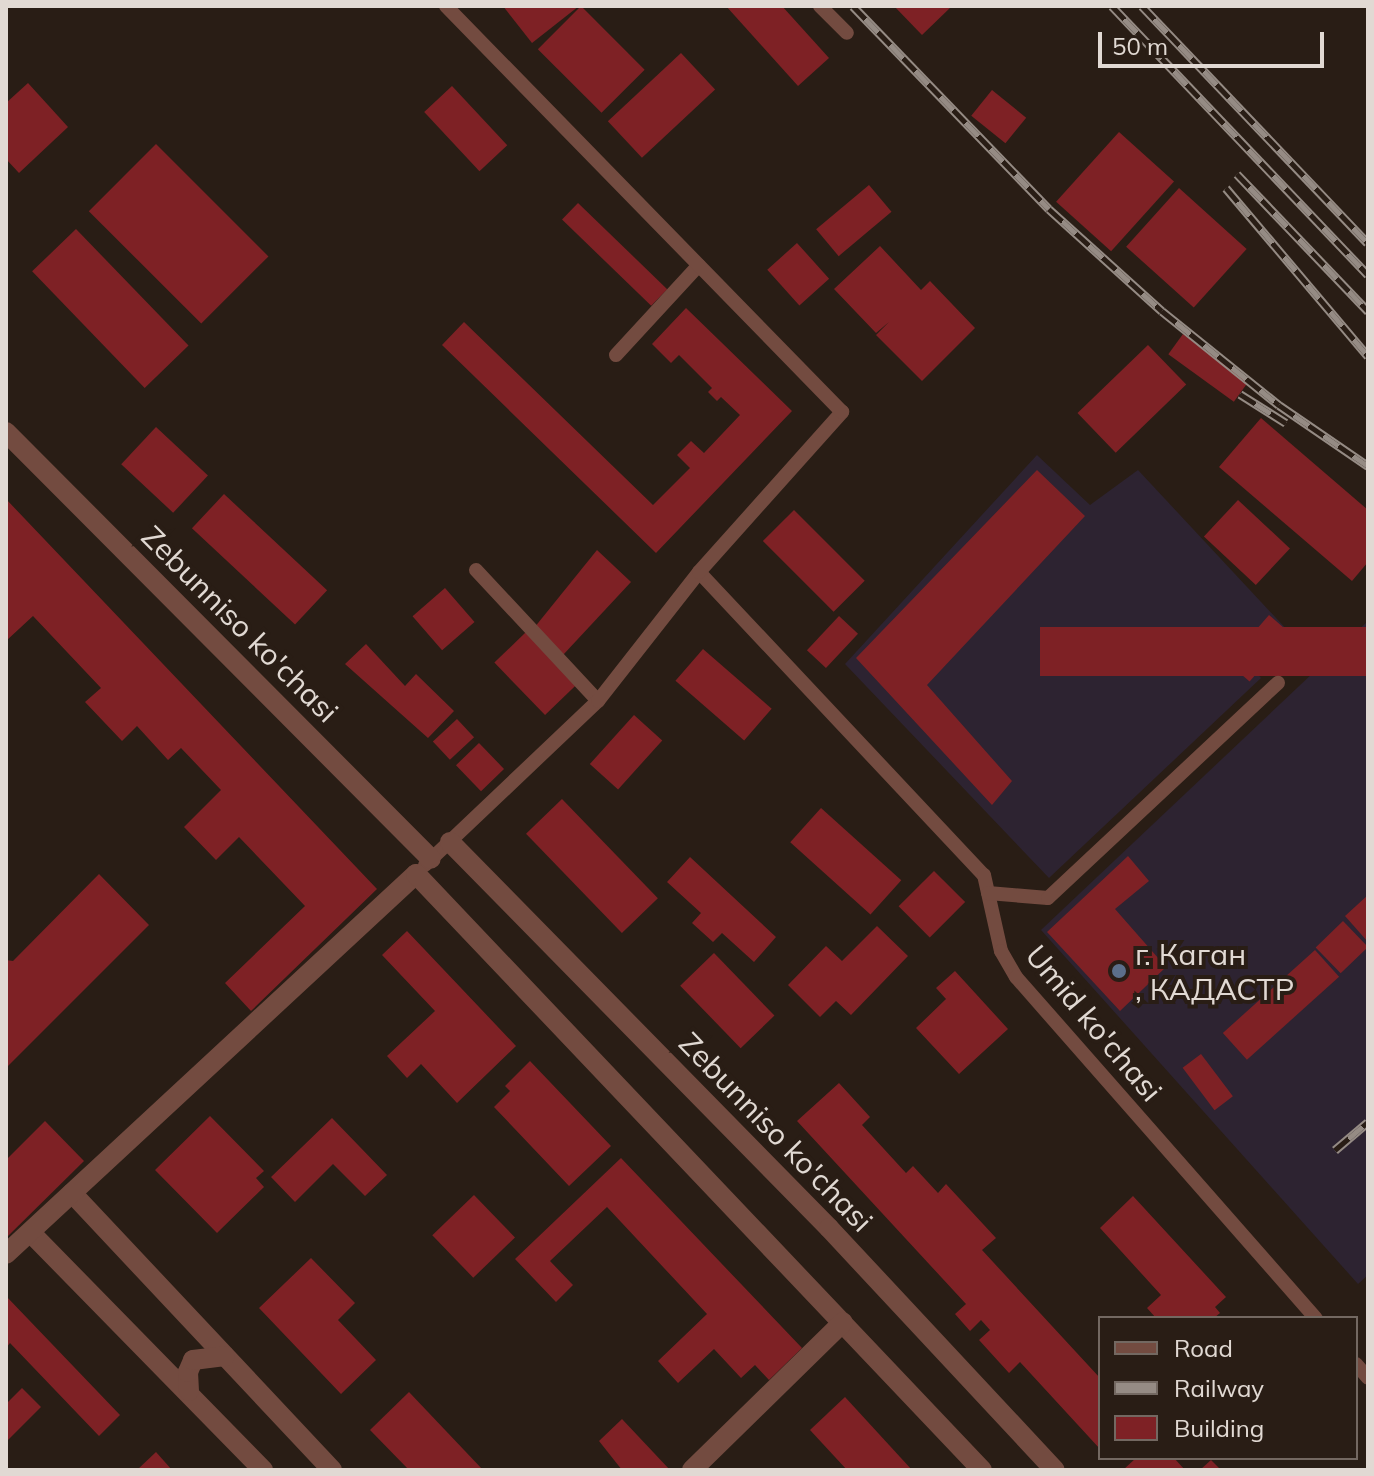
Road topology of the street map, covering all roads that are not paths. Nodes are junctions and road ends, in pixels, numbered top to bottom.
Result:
1 (446, 6) edge
2 (820, 6) edge
3 (847, 33) dead end
4 (699, 265) junction
5 (616, 355) dead end
6 (6, 432) edge
7 (476, 570) dead end
8 (699, 572) junction
9 (1278, 683) dead end
10 (598, 701) junction
11 (450, 842) junction
12 (431, 859) junction
13 (416, 874) junction
14 (988, 893) junction
15 (72, 1193) junction
16 (31, 1233) junction
17 (6, 1254) edge
18 (1314, 1316) edge
19 (843, 1322) junction
20 (225, 1356) junction
21 (189, 1391) junction
22 (263, 1470) edge
23 (332, 1470) edge
24 (692, 1470) edge
25 (982, 1470) edge
26 (1055, 1470) edge

1 - 4 lane
2 - 3 lane
4 - 5 lane
4 - 8 lane
6 - 12 street, Zebunniso ko'chasi
7 - 10 lane
8 - 10 lane
8 - 14 lane, Umid ko'chasi
9 - 14 lane
10 - 11 lane
11 - 12 lane
11 - 26 street, Zebunniso ko'chasi
12 - 13 lane
13 - 15 street
13 - 19 street
14 - 18 lane, Umid ko'chasi
15 - 16 street
15 - 20 street
16 - 17 street
16 - 21 street
19 - 24 street
19 - 25 street
20 - 21 street
20 - 23 street
21 - 22 street

